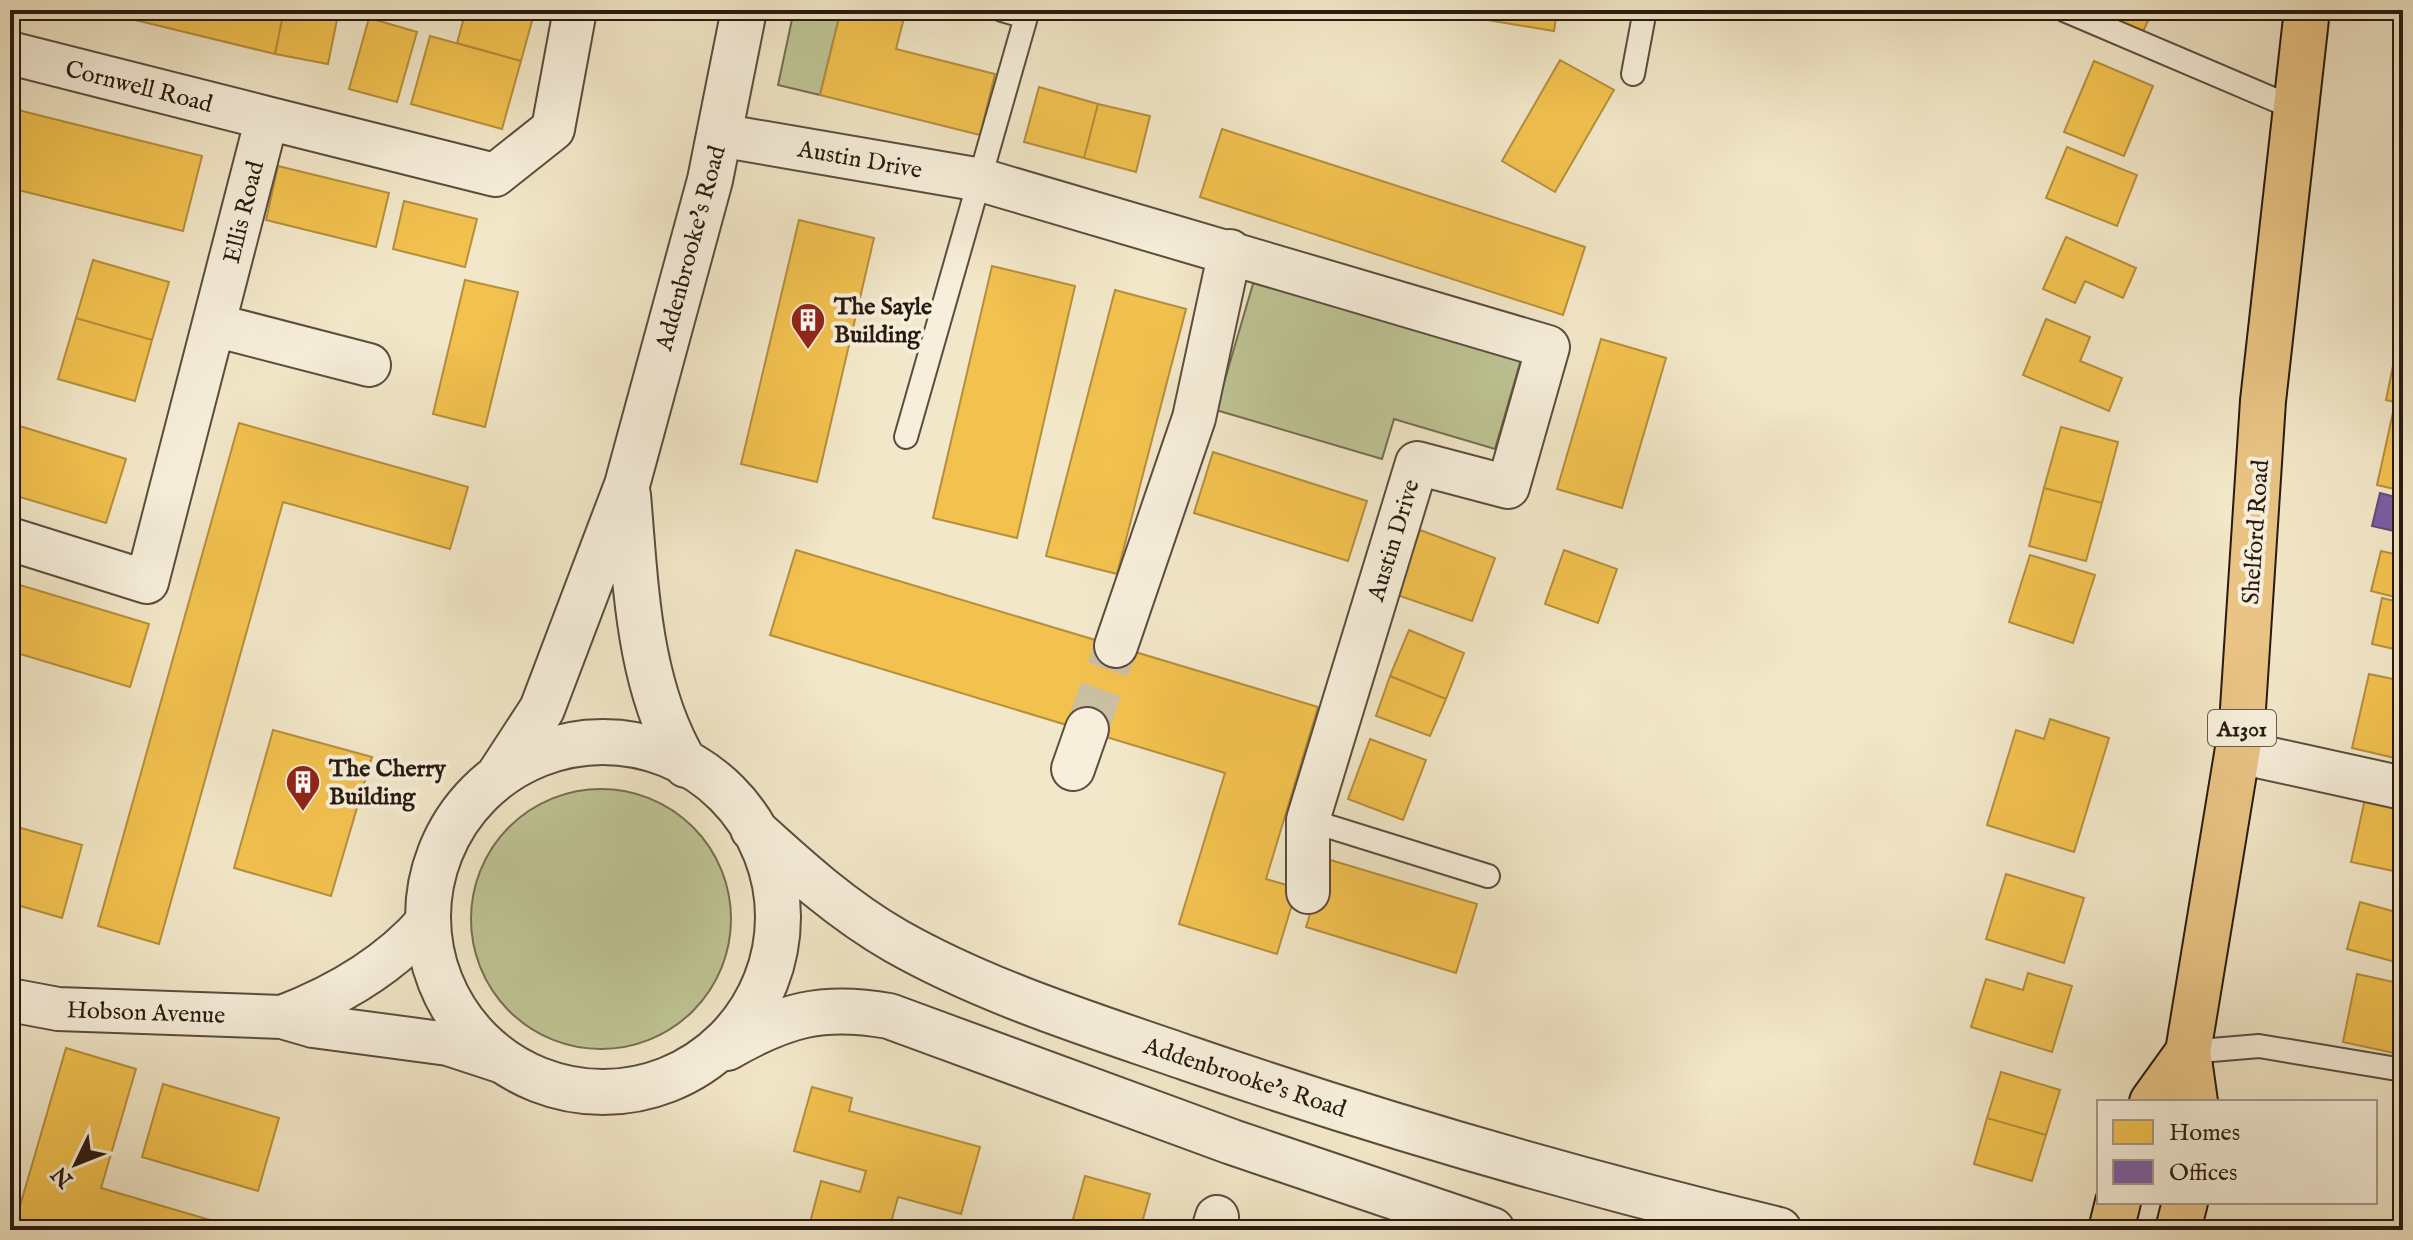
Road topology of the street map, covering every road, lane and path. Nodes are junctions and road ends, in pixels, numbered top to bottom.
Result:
1 (575, 10) edge
2 (744, 10) edge
3 (1002, 10) edge
4 (1645, 10) edge
5 (2064, 10) edge
6 (2307, 10) edge
7 (10, 53) edge
8 (1633, 74) dead end
9 (2294, 108) junction
10 (267, 118) junction
11 (719, 135) junction
12 (981, 180) junction
13 (1230, 251) junction
14 (214, 325) junction
15 (369, 365) dead end
16 (906, 437) dead end
17 (627, 485) junction
18 (10, 539) edge
19 (1116, 646) tunnel mouth
20 (1087, 729) tunnel mouth
21 (2239, 752) junction
22 (686, 765) junction
23 (1073, 769) dead end
24 (496, 780) junction
25 (2403, 788) edge
26 (1308, 820) junction
27 (753, 829) junction
28 (1488, 876) dead end
29 (1308, 892) dead end
30 (428, 921) junction
31 (10, 1000) edge
32 (282, 1017) junction
33 (2188, 1052) junction
34 (700, 1062) junction
35 (506, 1063) junction
36 (2403, 1070) edge
37 (2153, 1100) edge
38 (2195, 1100) edge
39 (2118, 1204) edge
40 (2184, 1204) edge
41 (1492, 1230) edge
42 (1779, 1230) edge
43 (2111, 1230) edge
44 (2178, 1230) edge

1 - 10 street
2 - 11 street, Addenbrooke's Road
3 - 12 lane
4 - 8 lane
5 - 9 lane
6 - 9 main road, Shelford Road / A1301
7 - 10 street, Cornwell Road
9 - 21 main road, Shelford Road / A1301
10 - 14 street, Ellis Road
11 - 12 street, Austin Drive
11 - 17 street, Addenbrooke's Road
12 - 13 street, Austin Drive
12 - 16 lane
13 - 19 street
13 - 26 street, Austin Drive
14 - 15 street
14 - 18 street, Ellis Road
17 - 22 street, Addenbrooke's Road
17 - 24 street, Addenbrooke's Road
20 - 23 street
21 - 25 street
21 - 33 main road, Shelford Road / A1301
22 - 24 street
22 - 27 street
24 - 30 street
26 - 28 lane
26 - 29 street, Austin Drive
27 - 34 street
27 - 42 street, Addenbrooke's Road
30 - 32 street, Hobson Avenue
30 - 35 street
31 - 32 street, Hobson Avenue
32 - 35 street, Hobson Avenue
33 - 36 lane
33 - 37 main road, Shelford Road
33 - 38 main road, Shelford Road / A1301
34 - 35 street
34 - 41 street
39 - 43 main road
40 - 44 main road

